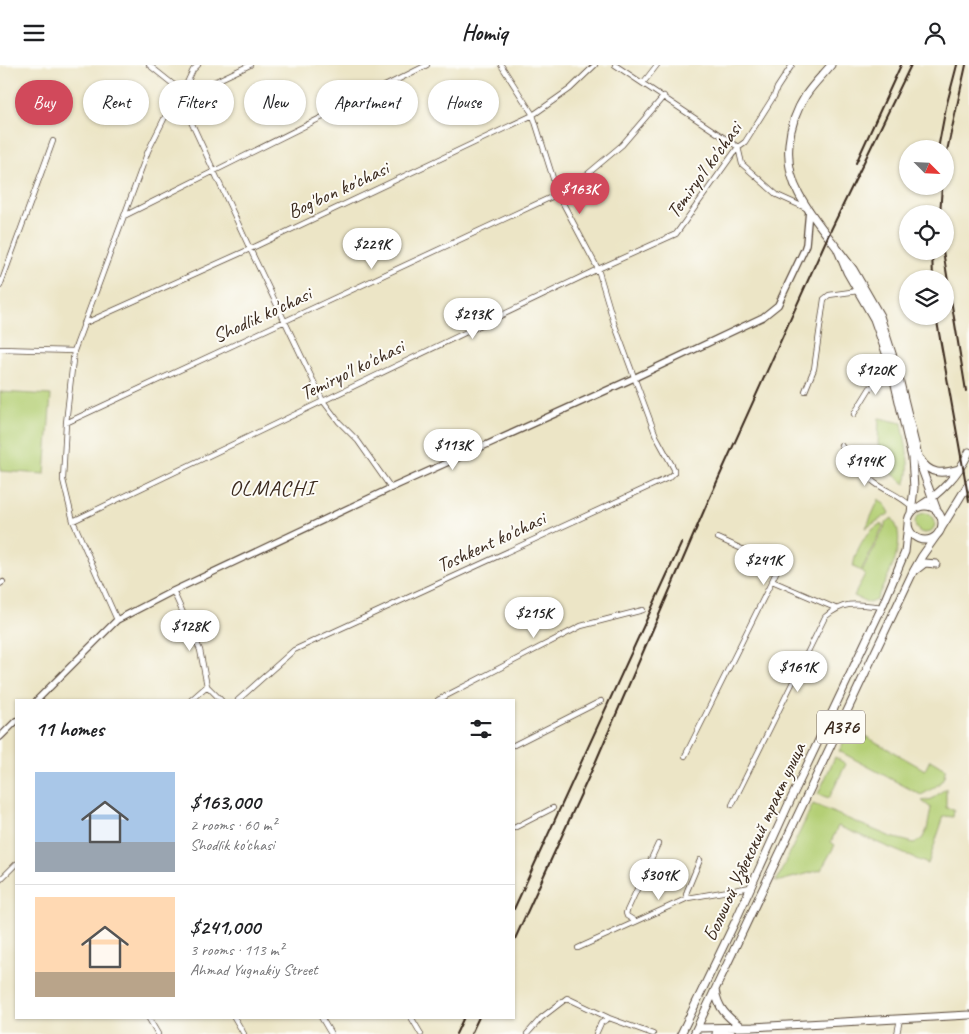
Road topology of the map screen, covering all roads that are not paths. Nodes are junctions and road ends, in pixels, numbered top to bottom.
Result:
1 (149, 65) edge
2 (198, 65) edge
3 (250, 65) edge
4 (427, 65) edge
5 (501, 65) edge
6 (595, 65) edge
7 (615, 65) edge
8 (657, 65) edge
9 (792, 65) edge
10 (831, 65) edge
11 (168, 80) edge
12 (189, 80) edge
13 (219, 80) edge
14 (643, 83) junction
15 (664, 96) junction
16 (533, 115) junction
17 (161, 125) edge
18 (192, 125) edge
19 (52, 141) dead end
20 (738, 147) junction
21 (213, 171) junction
22 (558, 194) junction
23 (809, 210) junction
24 (124, 215) junction
25 (837, 248) junction
26 (250, 249) junction
27 (598, 269) junction
28 (0, 286) edge
29 (858, 291) junction
30 (284, 321) junction
31 (83, 325) junction
32 (0, 349) edge
33 (74, 351) junction
34 (895, 374) junction
35 (634, 378) junction
36 (805, 391) dead end
37 (323, 401) junction
38 (854, 414) dead end
39 (66, 423) junction
40 (840, 445) dead end
41 (969, 453) edge
42 (918, 454) junction
43 (959, 469) junction
44 (969, 483) edge
45 (392, 487) junction
46 (932, 499) junction
47 (914, 509) junction
48 (938, 513) junction
49 (73, 521) junction
50 (908, 524) junction
51 (939, 532) junction
52 (718, 538) dead end
53 (936, 564) dead end
54 (914, 572) junction
55 (772, 581) junction
56 (172, 591) junction
57 (882, 607) junction
58 (835, 608) junction
59 (643, 610) dead end
60 (117, 620) junction
61 (207, 686) junction
62 (38, 699) edge
63 (192, 699) edge
64 (220, 699) edge
65 (239, 699) edge
66 (440, 699) edge
67 (601, 701) dead end
68 (15, 722) edge
69 (0, 737) edge
70 (515, 744) edge
71 (685, 757) dead end
72 (732, 805) dead end
73 (553, 807) dead end
74 (515, 827) edge
75 (658, 844) dead end
76 (700, 860) dead end
77 (15, 864) edge
78 (0, 880) edge
79 (751, 887) junction
80 (688, 898) junction
81 (635, 921) junction
82 (578, 948) dead end
83 (715, 990) junction
84 (969, 1015) edge
85 (609, 1017) junction
86 (149, 1019) edge
87 (235, 1019) edge
88 (322, 1019) edge
89 (412, 1019) edge
90 (900, 1019) junction
91 (743, 1027) junction
92 (695, 1031) edge
93 (158, 1034) edge
94 (244, 1034) edge
95 (331, 1034) edge
96 (421, 1034) edge
97 (527, 1034) edge
98 (596, 1034) edge
99 (653, 1034) edge
100 (681, 1034) edge
101 (716, 1034) edge
102 (897, 1034) edge

1 - 11 street
2 - 12 street
3 - 13 street
4 - 21 street
5 - 16 street
6 - 16 street, Bog'bon ko'chasi
7 - 14 street
8 - 14 street
9 - 20 street, Temiryo'l ko'chasi
10 - 23 main road
14 - 15 street
15 - 20 street
15 - 22 street, Shodlik ko'chasi
16 - 22 street
16 - 26 street, Bog'bon ko'chasi
17 - 24 street
18 - 21 street
19 - 28 street
20 - 23 street
20 - 27 street, Temiryo'l ko'chasi
21 - 24 street
21 - 26 street
22 - 27 street
22 - 30 street, Shodlik ko'chasi
23 - 25 main road
23 - 35 street
24 - 31 street
25 - 29 main road
25 - 34 main road
26 - 30 street
26 - 31 street, Bog'bon ko'chasi
27 - 35 street
27 - 37 street, Temiryo'l ko'chasi
29 - 34 main road
29 - 36 street
30 - 37 street
30 - 39 street, Shodlik ko'chasi
31 - 33 street
32 - 33 street
33 - 39 street
34 - 38 street
34 - 42 main road
34 - 47 main road
35 - 45 street
35 - 65 street, Toshkent ko'chasi
37 - 45 street
37 - 49 street, Temiryo'l ko'chasi
39 - 49 street
40 - 47 street
41 - 43 main road
42 - 43 main road
42 - 46 main road
43 - 46 main road
44 - 51 main road
45 - 56 street
46 - 47 main road
46 - 48 main road
47 - 48 main road
47 - 50 main road
48 - 51 main road
49 - 60 street
50 - 51 main road
50 - 57 main road, Большой Узбекский тракт улица
51 - 54 main road, Большой Узбекский тракт улица / A376
52 - 55 street
53 - 54 main road
54 - 83 main road, Большой Узбекский тракт улица / A376
55 - 58 street
55 - 71 street
56 - 60 street
56 - 61 street
57 - 58 street
57 - 79 main road, Большой Узбекский тракт улица
58 - 72 street
59 - 66 street
60 - 62 street
61 - 63 street
61 - 64 street
67 - 70 street
68 - 69 street
73 - 74 street
75 - 81 street
76 - 80 street
77 - 78 street
79 - 80 street
79 - 100 main road, Большой Узбекский тракт улица
80 - 81 street
81 - 82 street
83 - 91 main road
83 - 92 main road, Большой Узбекский тракт улица / A376
84 - 90 main road
85 - 97 street
85 - 98 street
85 - 99 street
86 - 93 street
87 - 94 street
88 - 95 street
89 - 96 street
90 - 91 main road
90 - 102 street
91 - 92 main road
91 - 101 main road

